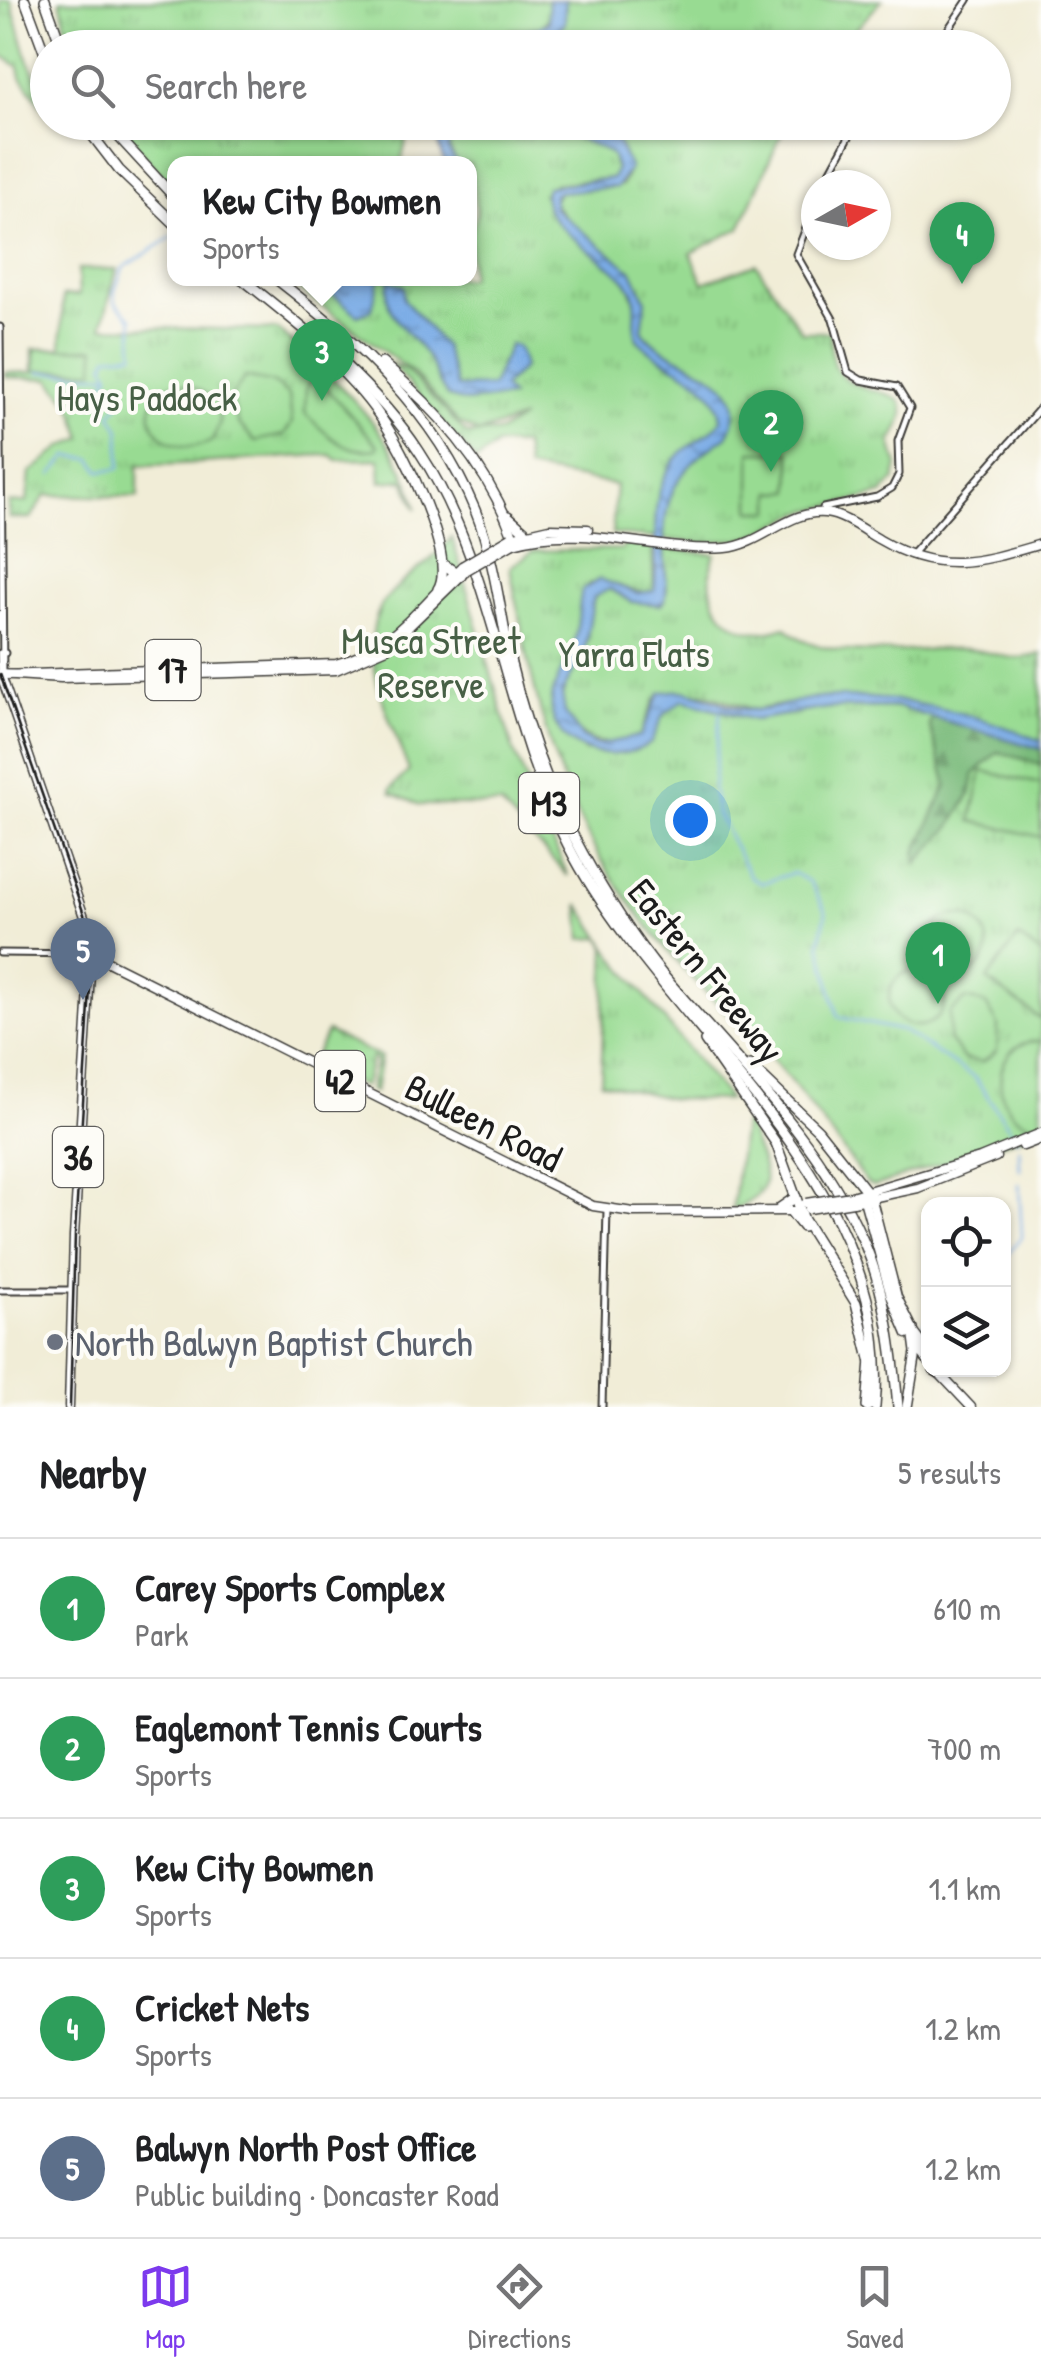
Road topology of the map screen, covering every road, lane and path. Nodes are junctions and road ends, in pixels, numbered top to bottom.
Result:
1 (25, 0) edge
2 (45, 0) edge
3 (968, 0) edge
4 (36, 30) edge
5 (56, 30) edge
6 (948, 30) edge
7 (96, 140) edge
8 (122, 140) edge
9 (848, 140) edge
10 (832, 170) edge
11 (167, 190) edge
12 (167, 217) edge
13 (801, 241) edge
14 (251, 286) edge
15 (285, 286) edge
16 (260, 294) junction
17 (0, 326) edge
18 (344, 334) junction
19 (1041, 407) edge
20 (846, 501) junction
21 (823, 508) junction
22 (503, 510) junction
23 (839, 514) junction
24 (864, 530) junction
25 (552, 531) junction
26 (526, 532) junction
27 (513, 539) junction
28 (691, 543) junction
29 (1041, 544) edge
30 (911, 555) junction
31 (442, 560) junction
32 (457, 575) junction
33 (438, 590) junction
34 (0, 614) edge
35 (0, 628) edge
36 (386, 645) junction
37 (4, 654) edge
38 (13, 672) junction
39 (142, 673) junction
40 (0, 674) edge
41 (90, 931) junction
42 (0, 953) edge
43 (92, 954) junction
44 (91, 966) junction
45 (111, 966) junction
46 (668, 991) junction
47 (719, 1036) junction
48 (1037, 1138) edge
49 (900, 1188) junction
50 (868, 1197) junction
51 (801, 1206) junction
52 (780, 1208) joint
53 (608, 1210) junction
54 (876, 1210) junction
55 (735, 1214) junction
56 (858, 1274) junction
57 (0, 1290) edge
58 (72, 1290) junction
59 (910, 1332) junction
60 (916, 1346) junction
61 (921, 1347) edge
62 (921, 1351) edge
63 (921, 1362) edge
64 (871, 1363) junction
65 (914, 1367) junction
66 (945, 1377) edge
67 (70, 1407) edge
68 (602, 1407) edge
69 (867, 1407) edge
70 (876, 1407) edge
71 (898, 1407) edge
72 (906, 1407) edge
73 (974, 1407) edge

1 - 4 highway
2 - 5 highway
3 - 6 street
7 - 12 highway
8 - 11 highway
9 - 10 street
13 - 20 street
14 - 16 highway, Eastern Freeway / M3
15 - 18 highway, Eastern Freeway / M3
16 - 31 highway
16 - 46 highway, Eastern Freeway / M3
17 - 37 street
18 - 22 highway
18 - 47 highway, Eastern Freeway / M3
19 - 30 street
20 - 21 street
20 - 23 street
21 - 23 main road, 17
21 - 28 main road, 17
22 - 26 highway
22 - 27 highway
23 - 24 main road, 17
24 - 28 main road, 17
24 - 30 main road, 17
25 - 26 main road, 17
25 - 27 main road, 17
25 - 28 main road, 17
26 - 27 main road, 17
27 - 32 main road, 17, bridge
29 - 30 main road, 17
31 - 32 highway
31 - 33 highway
32 - 33 main road, 17
32 - 36 main road, 17
33 - 36 main road, 17
34 - 35 street
36 - 39 main road, 17
37 - 38 street
37 - 40 street
38 - 39 main road, 17
38 - 40 main road, 17
39 - 40 main road, 17
40 - 41 main road, 36
41 - 43 main road, 36
41 - 45 main road
42 - 43 street
43 - 44 main road, 36
43 - 45 main road, Bulleen Road / 42
44 - 45 main road
44 - 58 main road, 36
45 - 53 main road, Bulleen Road / 42
46 - 51 highway
46 - 56 highway, Eastern Freeway / M3
47 - 50 highway
47 - 71 highway, Eastern Freeway / M3
48 - 49 main road, Bulleen Road
48 - 49 main road, Bulleen Road
49 - 50 main road, Bulleen Road
49 - 54 main road
50 - 51 main road, Bulleen Road / 42, bridge
50 - 54 main road
50 - 59 main road
51 - 52 highway
51 - 55 main road, Bulleen Road / 42
51 - 64 highway
52 - 55 main road, Bulleen Road / 42
53 - 55 main road, Bulleen Road / 42
53 - 68 street
54 - 59 main road
56 - 64 highway, Eastern Freeway / M3
56 - 70 highway, Eastern Freeway / M3
57 - 58 street
58 - 67 main road, 36
59 - 60 highway
59 - 61 main road
60 - 62 main road
60 - 65 highway
63 - 65 highway
64 - 69 highway, Eastern Freeway / M3
65 - 72 highway
66 - 73 main road

